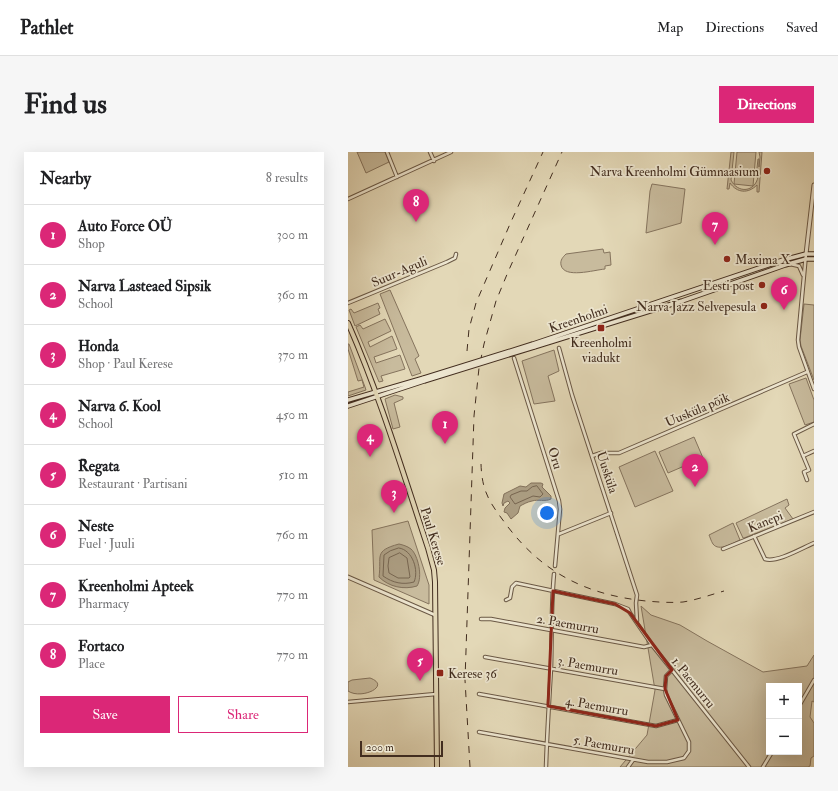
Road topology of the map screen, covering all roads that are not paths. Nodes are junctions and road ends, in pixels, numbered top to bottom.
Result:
1 (387, 152) edge
2 (430, 152) edge
3 (451, 152) edge
4 (434, 160) junction
5 (397, 177) junction
6 (814, 185) edge
7 (348, 198) edge
8 (456, 254) dead end
9 (806, 254) junction
10 (814, 254) edge
11 (806, 259) junction
12 (814, 259) edge
13 (789, 264) junction
14 (743, 273) junction
15 (804, 278) junction
16 (745, 279) junction
17 (680, 295) junction
18 (682, 300) junction
19 (348, 304) edge
20 (348, 323) edge
21 (533, 345) junction
22 (559, 348) dead end
23 (514, 358) dead end
24 (808, 372) junction
25 (814, 389) edge
26 (377, 394) junction
27 (348, 400) edge
28 (348, 406) edge
29 (814, 424) edge
30 (814, 451) edge
31 (592, 456) junction
32 (803, 456) junction
33 (808, 480) dead end
34 (814, 512) edge
35 (610, 513) junction
36 (558, 534) junction
37 (754, 536) junction
38 (814, 543) edge
39 (723, 549) dead end
40 (555, 566) dead end
41 (554, 574) dead end
42 (348, 577) edge
43 (553, 591) junction
44 (506, 600) dead end
45 (435, 615) junction
46 (481, 619) dead end
47 (637, 624) junction
48 (552, 630) junction
49 (652, 645) junction
50 (486, 657) dead end
51 (551, 669) junction
52 (672, 670) junction
53 (814, 680) edge
54 (665, 689) junction
55 (436, 694) junction
56 (479, 694) dead end
57 (802, 701) edge
58 (348, 702) edge
59 (548, 706) junction
60 (678, 720) junction
61 (479, 732) dead end
62 (547, 744) junction
63 (770, 755) edge
64 (633, 760) junction
65 (437, 767) edge
66 (546, 767) edge
67 (628, 767) edge
68 (749, 767) edge
69 (762, 767) edge

1 - 5 street
2 - 4 street
3 - 4 street
4 - 5 street
5 - 7 street
6 - 9 street
8 - 19 street, Suur-Aguli
9 - 10 main road, Kreenholmi
9 - 11 street
9 - 14 main road, Kreenholmi
11 - 12 main road, Kreenholmi
11 - 13 main road, Kreenholmi
11 - 15 street
13 - 15 street
13 - 16 main road, Kreenholmi
14 - 16 main road
14 - 17 main road, Kreenholmi
15 - 24 street
16 - 18 main road, Kreenholmi
17 - 18 main road
17 - 21 main road, Kreenholmi
18 - 21 main road, Kreenholmi
20 - 26 highway, Paul Kerese
21 - 26 main road, Kreenholmi, bridge
22 - 31 street, Uusküla
23 - 36 street, Oru
24 - 25 street
24 - 31 street, Uusküla põik
26 - 27 main road, Kreenholmi
26 - 28 main road, Kreenholmi
26 - 45 highway, Paul Kerese
29 - 32 street
30 - 32 street
31 - 35 street, Uusküla
32 - 33 street
34 - 37 street, Kanepi
35 - 36 street
35 - 47 street, Uusküla
36 - 40 street, Oru
37 - 38 street
37 - 39 street, Kanepi
41 - 43 street
42 - 45 street
43 - 44 street
43 - 47 street, 1. Paemurru
43 - 48 street
45 - 55 highway, Paul Kerese
46 - 48 street, 2. Paemurru
47 - 49 street, 1. Paemurru
48 - 49 street, 2. Paemurru
48 - 51 street
49 - 52 street, 1. Paemurru
50 - 51 street, 3. Paemurru
51 - 54 street, 3. Paemurru
51 - 59 street
52 - 54 street
52 - 68 street, 1. Paemurru
53 - 57 street
54 - 60 street
55 - 58 street
55 - 65 highway, Paul Kerese
56 - 59 street, 4. Paemurru
59 - 60 street, 4. Paemurru
59 - 62 street
60 - 64 street, 5. Paemurru
61 - 62 street, 5. Paemurru
62 - 64 street, 5. Paemurru
62 - 66 street
63 - 69 street
64 - 67 street

